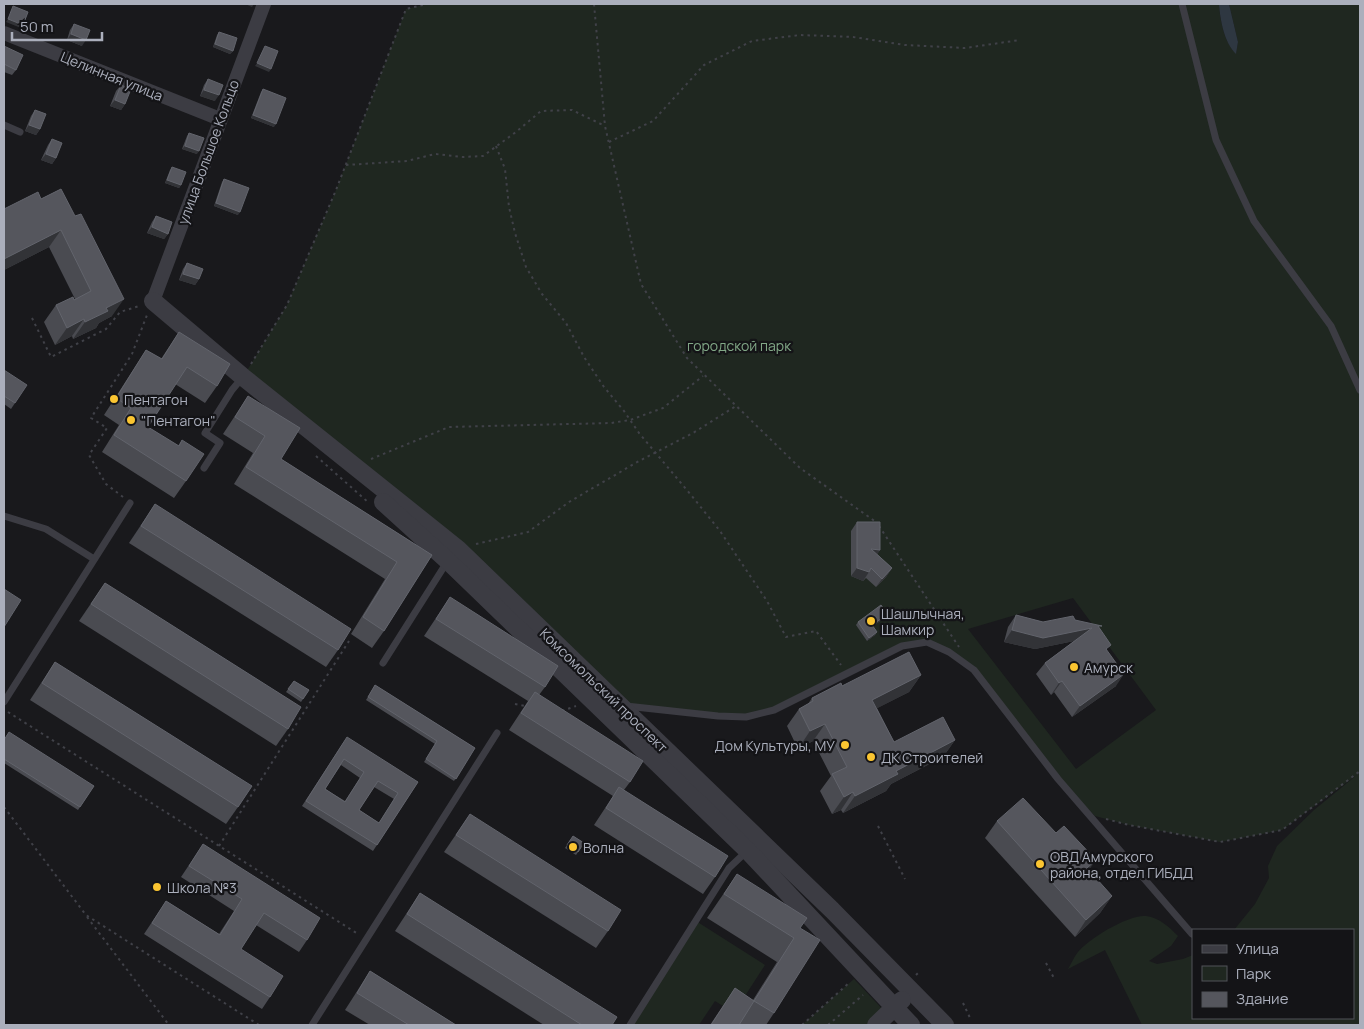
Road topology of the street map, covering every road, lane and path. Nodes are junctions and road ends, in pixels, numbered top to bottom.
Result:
1 (264, 4) edge
2 (427, 4) edge
3 (594, 4) edge
4 (1182, 4) edge
5 (4, 33) edge
6 (1020, 40) dead end
7 (220, 118) junction
8 (4, 125) edge
9 (605, 126) junction
10 (20, 132) dead end
11 (609, 142) junction
12 (496, 146) junction
13 (346, 165) junction
14 (153, 301) junction
15 (32, 318) dead end
16 (704, 375) junction
17 (243, 376) junction
18 (1360, 390) edge
19 (736, 406) junction
20 (630, 420) junction
21 (655, 452) junction
22 (355, 466) junction
23 (204, 468) edge
24 (130, 503) joint
25 (4, 516) edge
26 (453, 555) junction
27 (94, 559) junction
28 (349, 641) edge
29 (383, 663) dead end
30 (974, 670) junction
31 (847, 673) junction
32 (4, 702) edge
33 (515, 704) dead end
34 (582, 704) dead end
35 (621, 706) junction
36 (528, 707) edge
37 (4, 709) edge
38 (560, 711) edge
39 (497, 733) dead end
40 (1360, 771) edge
41 (4, 807) edge
42 (1103, 818) dead end
43 (878, 826) dead end
44 (219, 846) junction
45 (748, 851) junction
46 (905, 879) dead end
47 (86, 915) junction
48 (1192, 934) edge
49 (367, 939) junction
50 (1046, 963) dead end
51 (854, 978) dead end
52 (1054, 980) dead end
53 (912, 991) junction
54 (866, 992) dead end
55 (963, 1003) dead end
56 (894, 1007) junction
57 (971, 1020) dead end
58 (169, 1025) edge
59 (260, 1025) edge
60 (312, 1025) edge
61 (630, 1025) edge
62 (802, 1025) edge
63 (828, 1025) edge
64 (876, 1025) edge
65 (911, 1025) edge
66 (945, 1025) edge

1 - 7 street, улица Большое Кольцо
2 - 13 path
3 - 9 path
4 - 18 lane
5 - 7 street, Целинная улица
6 - 11 path
7 - 14 street, улица Большое Кольцо
8 - 10 lane
9 - 11 path
9 - 12 path
11 - 16 path
12 - 13 path
12 - 20 path
13 - 17 path
14 - 15 path
14 - 17 street, Комсомольский проспект
14 - 24 path
16 - 19 path
16 - 20 path
17 - 22 street, Комсомольский проспект
17 - 23 lane
17 - 26 street, Комсомольский проспект
19 - 21 path
19 - 30 path
20 - 21 path
20 - 22 path
21 - 26 path
21 - 31 path
22 - 26 street, Комсомольский проспект
24 - 27 lane
25 - 27 lane
26 - 29 lane
26 - 35 street, Комсомольский проспект
26 - 45 street, Комсомольский проспект
27 - 32 lane
28 - 44 path
30 - 31 lane
30 - 48 lane
31 - 35 lane
33 - 36 path
34 - 38 path
35 - 53 street, Комсомольский проспект
37 - 44 path
39 - 49 lane
40 - 42 path
41 - 47 path
43 - 46 path
44 - 49 path
45 - 56 street, Комсомольский проспект
45 - 61 lane
47 - 58 path
47 - 59 path
49 - 60 lane
50 - 52 path
51 - 62 path
53 - 56 street
53 - 66 street, Комсомольский проспект
54 - 63 path
55 - 57 path
56 - 64 street
56 - 65 street, Комсомольский проспект

